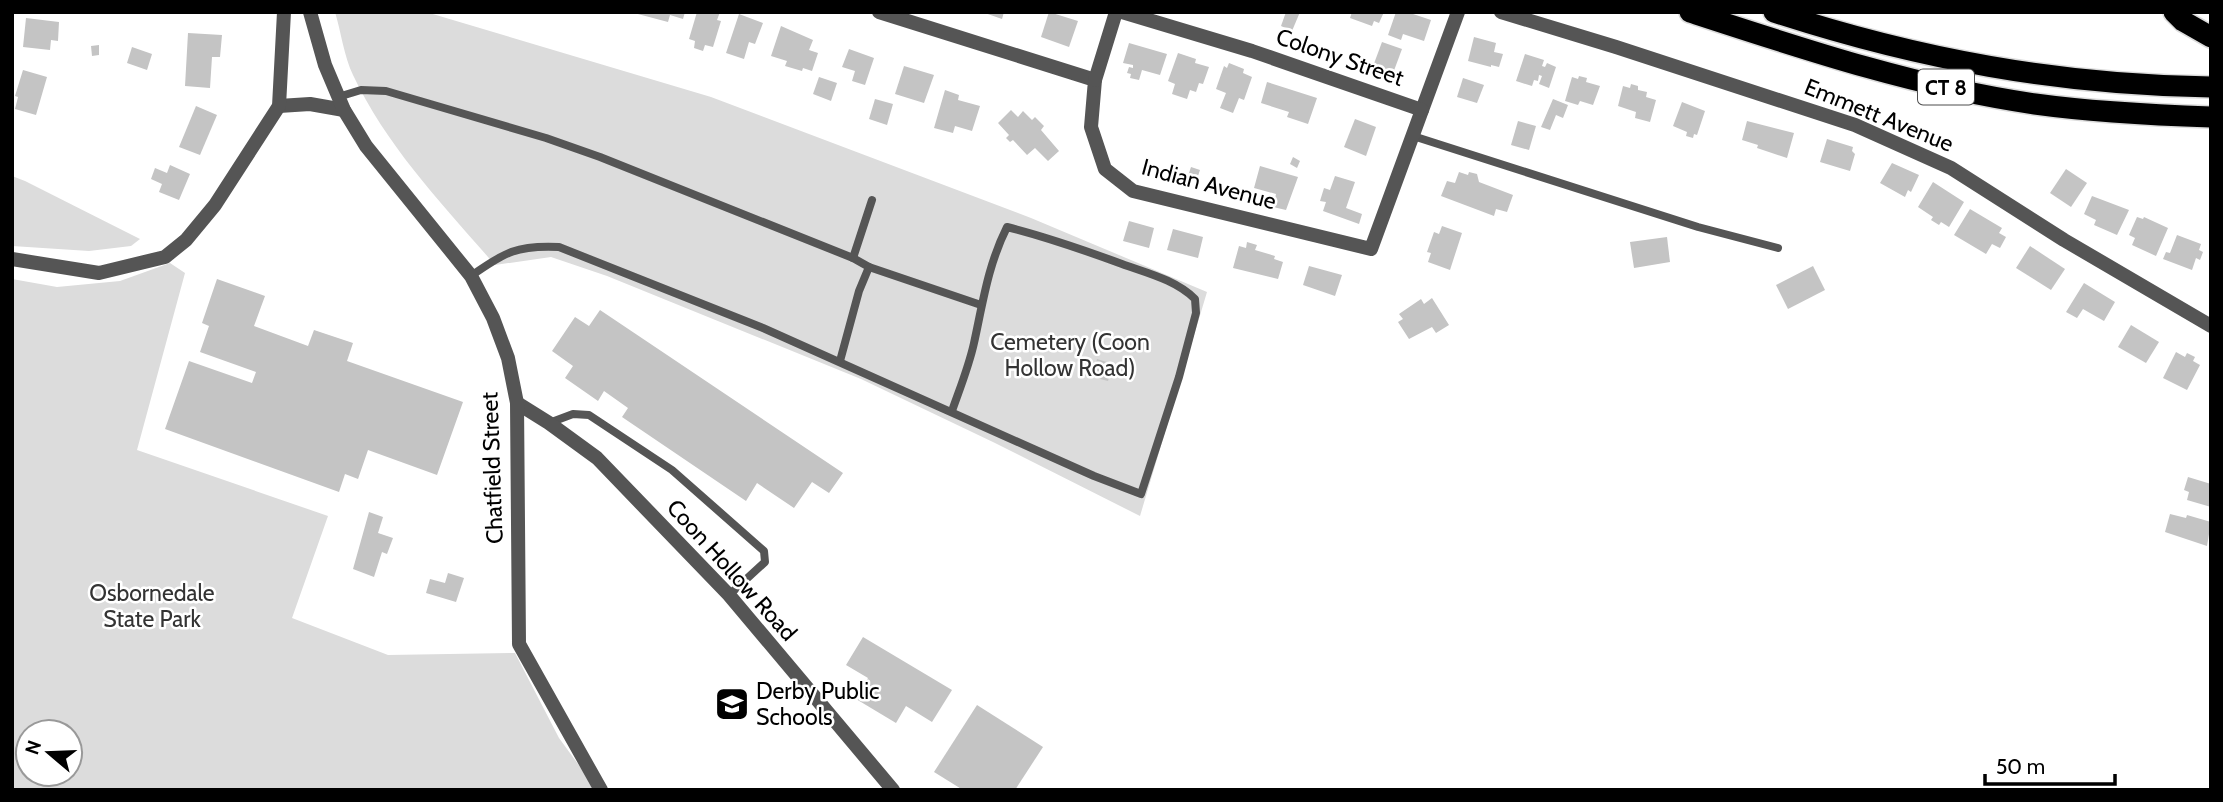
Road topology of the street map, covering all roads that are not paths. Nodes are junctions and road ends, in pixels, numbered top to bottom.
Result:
1 (284, 12) edge
2 (310, 12) edge
3 (879, 12) edge
4 (1116, 12) edge
5 (1122, 12) edge
6 (1458, 12) edge
7 (1501, 12) edge
8 (1690, 12) edge
9 (1774, 12) edge
10 (2174, 12) edge
11 (2211, 37) edge
12 (1095, 80) junction
13 (2211, 87) edge
14 (341, 104) junction
15 (279, 106) junction
16 (1422, 110) junction
17 (2211, 117) edge
18 (1413, 136) junction
19 (872, 200) dead end
20 (1778, 248) dead end
21 (853, 258) junction
22 (12, 259) edge
23 (869, 267) junction
24 (471, 276) junction
25 (981, 305) junction
26 (2211, 326) edge
27 (841, 361) junction
28 (517, 403) junction
29 (952, 411) junction
30 (549, 423) junction
31 (729, 595) junction
32 (601, 790) edge
33 (893, 790) edge

1 - 15 street
2 - 14 street, Chatfield Street
3 - 12 street
4 - 12 street, Indian Avenue
5 - 16 street, Colony Street
6 - 16 street
7 - 26 street, Emmett Avenue
8 - 17 highway, CT 8
9 - 13 highway, CT 8
10 - 11 highway
12 - 18 street, Indian Avenue
14 - 15 street
14 - 21 lane
14 - 24 street, Chatfield Street
15 - 22 street
16 - 18 street
18 - 20 lane
19 - 21 lane
21 - 23 lane
23 - 25 lane
23 - 27 lane
24 - 27 lane
24 - 28 street, Chatfield Street
25 - 29 lane
25 - 29 lane
27 - 29 lane
28 - 30 street, Coon Hollow Road
28 - 32 street, Chatfield Street
30 - 31 street, Coon Hollow Road
30 - 31 lane
31 - 33 street, Coon Hollow Road

